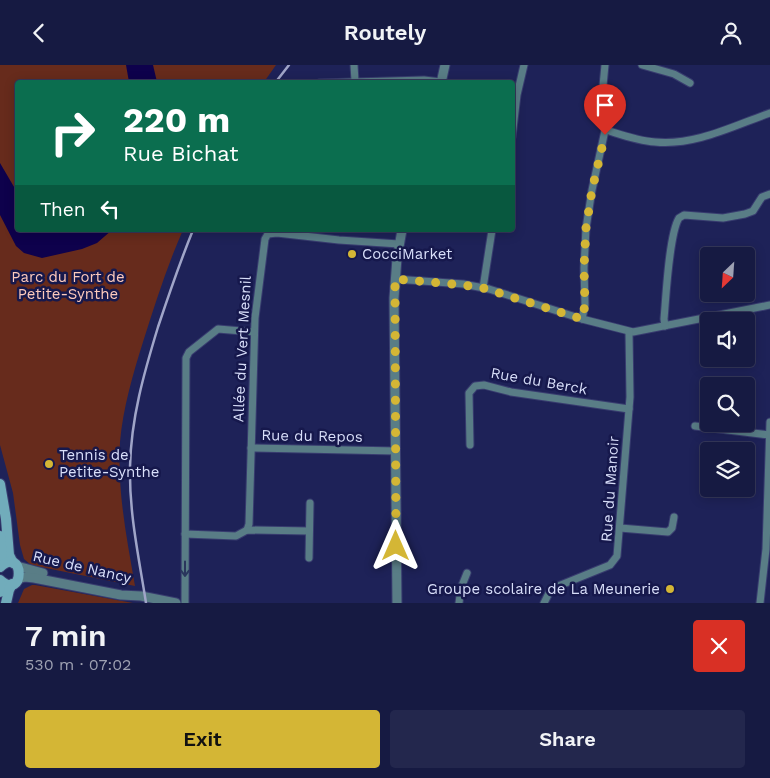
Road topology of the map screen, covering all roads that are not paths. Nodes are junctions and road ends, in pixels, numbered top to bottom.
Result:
1 (354, 65) edge
2 (445, 65) edge
3 (524, 65) edge
4 (605, 65) edge
5 (642, 65) edge
6 (354, 80) edge
7 (441, 80) edge
8 (690, 83) dead end
9 (515, 112) edge
10 (770, 113) edge
11 (606, 130) junction
12 (770, 194) edge
13 (402, 232) edge
14 (492, 232) edge
15 (399, 244) junction
16 (395, 279) junction
17 (483, 288) junction
18 (770, 305) edge
19 (582, 319) junction
20 (665, 326) junction
21 (254, 332) junction
22 (629, 332) junction
23 (629, 409) junction
24 (770, 422) edge
25 (695, 426) dead end
26 (768, 435) junction
27 (470, 445) dead end
28 (251, 448) junction
29 (396, 451) junction
30 (0, 483) edge
31 (310, 503) dead end
32 (674, 517) dead end
33 (620, 528) junction
34 (247, 531) junction
35 (309, 531) junction
36 (185, 534) junction
37 (0, 536) edge
38 (309, 559) dead end
39 (15, 565) junction
40 (0, 567) edge
41 (467, 573) dead end
42 (0, 581) edge
43 (15, 582) junction
44 (0, 592) edge
45 (141, 596) junction
46 (6, 603) edge
47 (176, 603) edge
48 (185, 603) edge
49 (397, 603) edge
50 (459, 603) edge
51 (544, 603) edge
52 (760, 603) edge

1 - 6 street
2 - 7 street
3 - 9 street
4 - 11 street
5 - 8 street
10 - 11 street
11 - 19 street
12 - 20 street
13 - 15 street
14 - 17 street
15 - 16 street
15 - 21 street, Allée du Vert Mesnil
16 - 17 street
16 - 29 street
17 - 19 street
18 - 20 street
19 - 22 street
20 - 22 street
21 - 28 street, Allée du Vert Mesnil
21 - 36 street
22 - 23 street, Rue du Manoir
23 - 27 street, Rue du Berck
23 - 33 street, Rue du Manoir
24 - 26 street
25 - 26 street
26 - 52 street
28 - 29 street, Rue du Repos
28 - 34 street, Rue du Repos
29 - 49 street
30 - 39 main road, Rue de Nancy
31 - 35 street
32 - 33 street
33 - 51 street, Rue du Manoir
34 - 35 street
34 - 36 street
35 - 38 street
36 -> 48 street
37 - 40 main road
39 - 40 main road
39 - 43 main road
39 - 45 street, Rue de Nancy
41 - 50 street
42 - 43 main road
42 - 44 main road
43 - 45 street, Rue de Nancy
43 - 46 main road
45 - 47 street, Rue de Nancy

